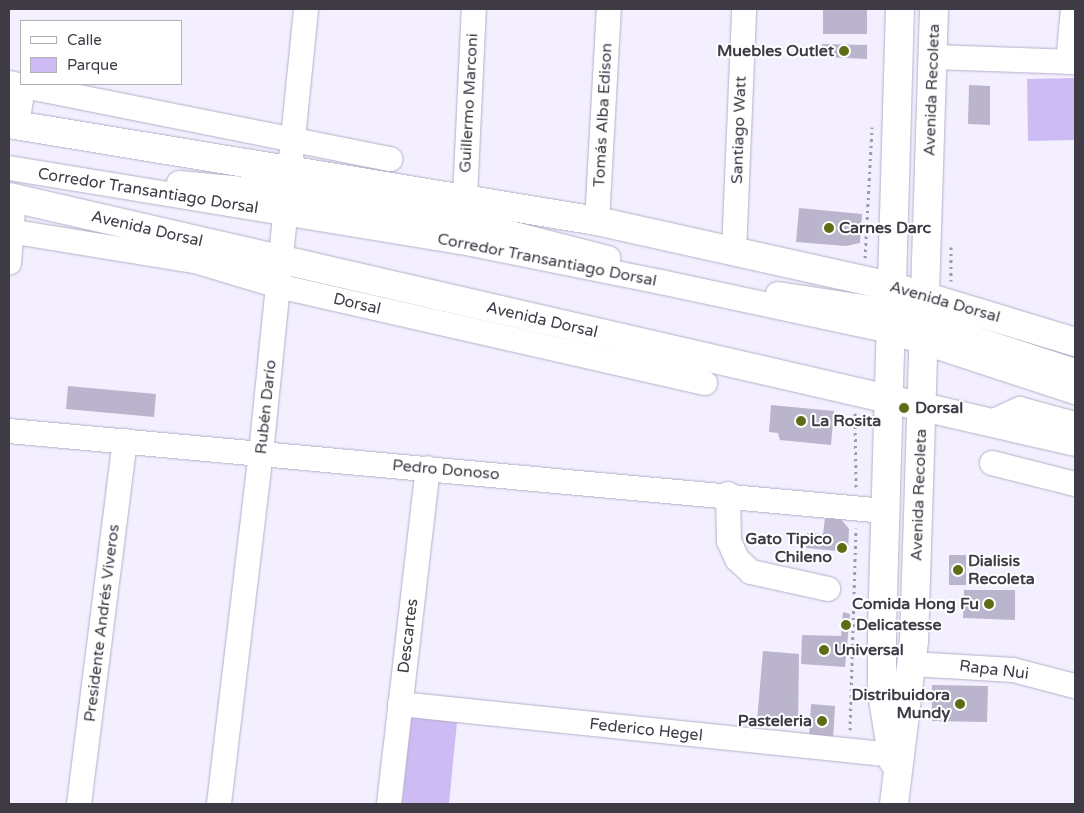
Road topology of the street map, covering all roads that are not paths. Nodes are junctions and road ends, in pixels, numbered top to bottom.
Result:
1 (306, 9) edge
2 (474, 9) edge
3 (609, 9) edge
4 (744, 9) edge
5 (900, 9) edge
6 (934, 9) edge
7 (1074, 9) edge
8 (933, 56) junction
9 (1072, 62) edge
10 (16, 85) edge
11 (13, 124) edge
12 (292, 138) junction
13 (9, 159) edge
14 (390, 159) dead end
15 (9, 168) edge
16 (10, 191) edge
17 (287, 191) junction
18 (465, 196) junction
19 (597, 221) junction
20 (10, 231) edge
21 (734, 252) junction
22 (9, 263) edge
23 (279, 273) junction
24 (890, 309) junction
25 (926, 319) junction
26 (1074, 342) edge
27 (1075, 371) edge
28 (705, 383) dead end
29 (1075, 392) edge
30 (886, 399) junction
31 (923, 407) junction
32 (992, 422) junction
33 (1075, 424) edge
34 (9, 431) edge
35 (124, 441) junction
36 (1075, 442) edge
37 (261, 453) junction
38 (992, 463) dead end
39 (428, 468) junction
40 (1075, 484) edge
41 (728, 494) junction
42 (884, 510) junction
43 (917, 546) junction
44 (828, 589) dead end
45 (912, 664) junction
46 (1075, 686) edge
47 (400, 704) junction
48 (893, 763) junction
49 (79, 804) edge
50 (219, 804) edge
51 (388, 804) edge
52 (894, 804) edge

1 - 12 street, Rubén Darío
2 - 18 street, Guillermo Marconi
3 - 19 street, Tomás Alba Edison
4 - 21 street, Santiago Watt
5 - 24 main road, Avenida Recoleta
6 - 8 main road, Avenida Recoleta
7 - 9 street
8 - 9 street
8 - 25 main road, Avenida Recoleta
10 - 11 street, Avenida Dorsal
10 - 12 street, Avenida Dorsal
11 - 17 main road, Avenida Dorsal
12 - 14 street, Avenida Dorsal
12 - 17 street, Rubén Darío
13 - 17 street, Corredor Transantiago Dorsal
15 - 17 street, Corredor Transantiago Dorsal
16 - 20 street
16 - 23 main road, Avenida Dorsal
17 - 18 main road, Avenida Dorsal
17 - 23 street, Rubén Darío
17 - 24 street, Corredor Transantiago Dorsal
18 - 19 main road, Avenida Dorsal
19 - 21 main road, Avenida Dorsal
20 - 22 street
20 - 23 street, Dorsal
21 - 24 main road, Avenida Dorsal
23 - 28 street, Dorsal
23 - 30 main road, Avenida Dorsal
23 - 37 street, Rubén Darío
24 - 25 main road, Avenida Dorsal
24 - 25 street, Corredor Transantiago Dorsal
24 - 30 main road, Avenida Recoleta
25 - 26 main road, Avenida Dorsal
25 - 27 street, Corredor Transantiago Dorsal
25 - 29 street, Corredor Transantiago Dorsal
25 - 31 main road, Avenida Recoleta
30 - 31 main road, Avenida Dorsal
30 - 42 main road, Avenida Recoleta
31 - 32 main road, Avenida Dorsal
31 - 43 main road, Avenida Recoleta
32 - 33 street
32 - 36 main road, Avenida Dorsal
34 - 35 street, Pedro Donoso
35 - 37 street, Pedro Donoso
35 - 49 street, Presidente Andrés Viveros
37 - 39 street, Pedro Donoso
37 - 50 street, Rubén Darío
38 - 40 street
39 - 41 street, Pedro Donoso
39 - 47 street, Descartes
41 - 42 street, Pedro Donoso
41 - 44 street
42 - 43 main road
42 - 48 main road, Avenida Recoleta
43 - 45 main road, Avenida Recoleta
45 - 46 street, Rapa Nui
45 - 48 main road, Avenida Recoleta
47 - 48 street, Federico Hegel
47 - 51 street, Descartes
48 - 52 main road, Avenida Recoleta

